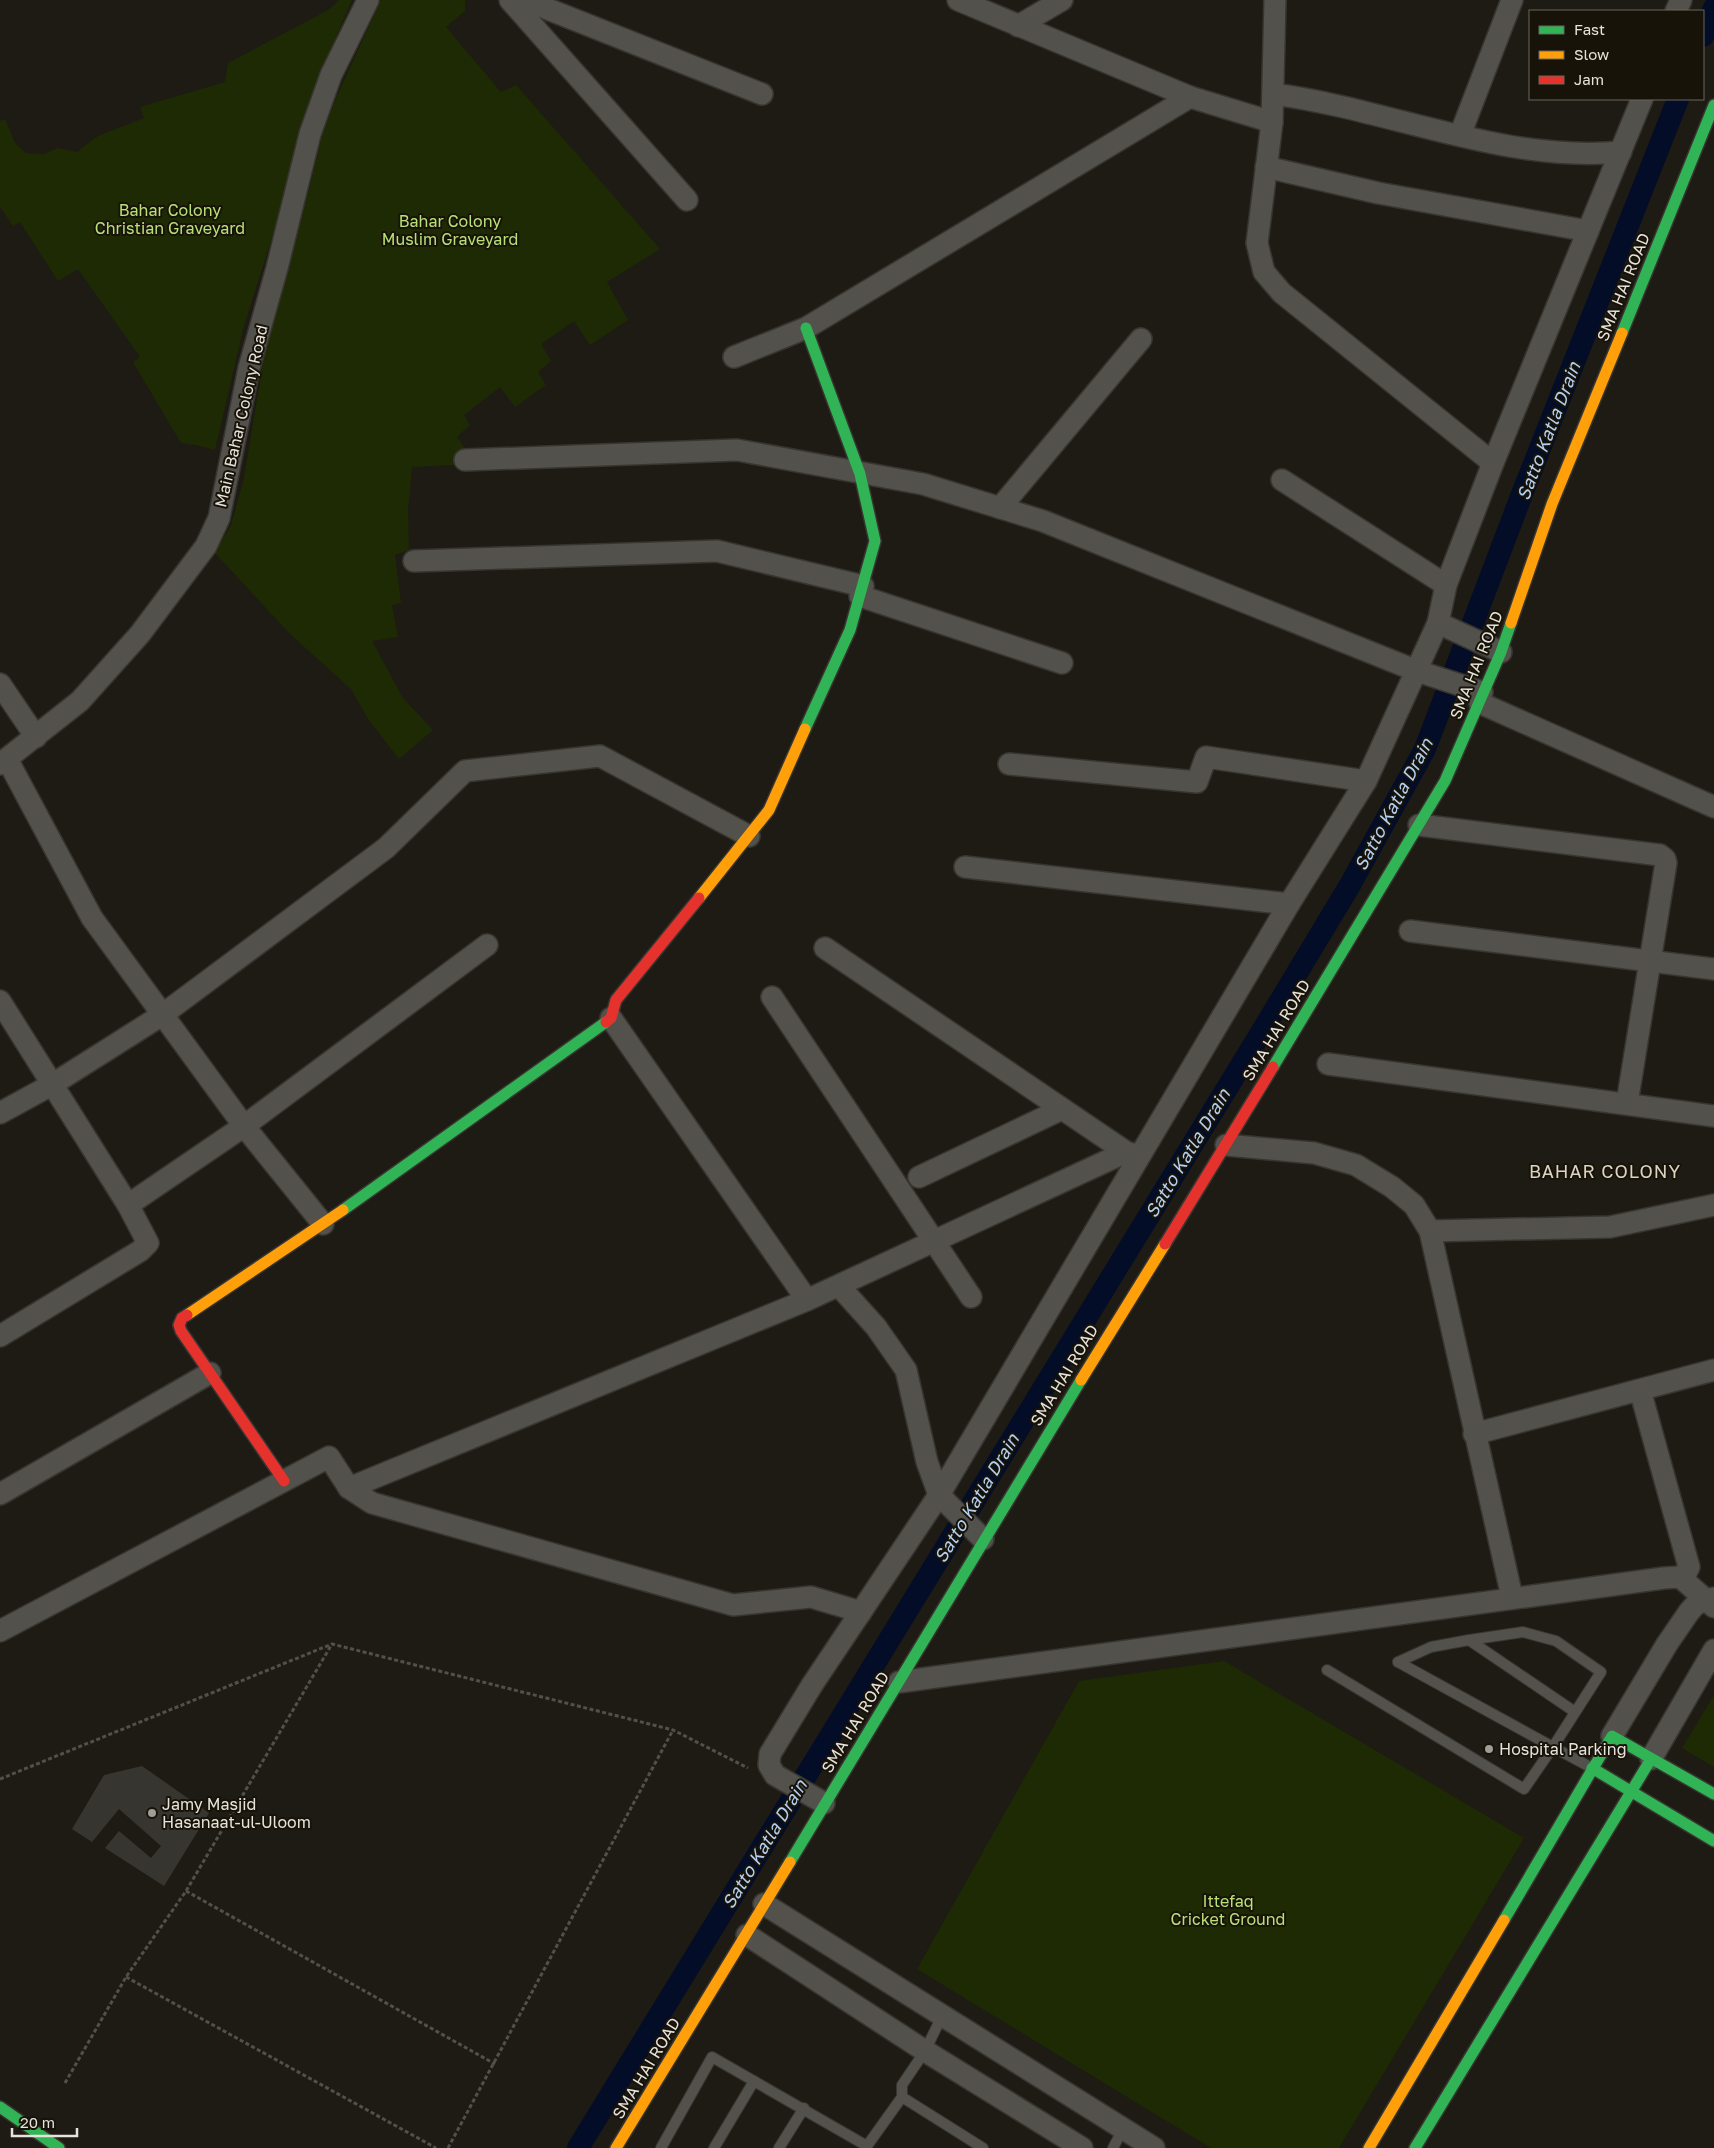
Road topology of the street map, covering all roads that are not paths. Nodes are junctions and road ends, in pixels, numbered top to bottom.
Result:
1 (368, 0) edge
2 (510, 0) edge
3 (524, 0) edge
4 (958, 0) edge
5 (1062, 0) edge
6 (1276, 0) edge
7 (1512, 0) edge
8 (1018, 26) junction
9 (762, 94) dead end
10 (1273, 94) junction
11 (1190, 97) junction
12 (1642, 100) edge
13 (1714, 105) edge
14 (1272, 122) junction
15 (1460, 135) junction
16 (1621, 152) junction
17 (1266, 167) junction
18 (687, 200) dead end
19 (1588, 231) junction
20 (806, 328) junction
21 (1141, 340) dead end
22 (734, 357) dead end
23 (465, 460) dead end
24 (1493, 463) junction
25 (860, 474) junction
26 (1282, 480) dead end
27 (1000, 508) junction
28 (414, 561) dead end
29 (1446, 585) junction
30 (861, 591) junction
31 (1438, 623) junction
32 (1494, 649) junction
33 (1062, 663) dead end
34 (1426, 674) junction
35 (0, 684) edge
36 (1478, 695) junction
37 (36, 738) junction
38 (4, 761) edge
39 (1009, 764) dead end
40 (1366, 781) junction
41 (1714, 807) edge
42 (1419, 825) junction
43 (749, 836) junction
44 (965, 868) dead end
45 (1289, 904) junction
46 (1410, 931) dead end
47 (487, 945) dead end
48 (826, 948) dead end
49 (1651, 961) junction
50 (1714, 969) edge
51 (772, 997) dead end
52 (0, 1001) edge
53 (162, 1015) junction
54 (611, 1018) junction
55 (1328, 1064) dead end
56 (53, 1084) junction
57 (1627, 1103) junction
58 (1062, 1109) junction
59 (0, 1113) edge
60 (1714, 1116) edge
61 (244, 1126) junction
62 (1226, 1145) junction
63 (1133, 1154) junction
64 (919, 1177) dead end
65 (128, 1205) junction
66 (1714, 1205) edge
67 (323, 1224) junction
68 (1430, 1232) junction
69 (933, 1242) junction
70 (838, 1286) junction
71 (971, 1297) dead end
72 (807, 1300) junction
73 (0, 1336) edge
74 (1714, 1370) edge
75 (210, 1373) junction
76 (1640, 1390) junction
77 (1474, 1434) junction
78 (284, 1481) junction
79 (349, 1488) junction
80 (0, 1494) edge
81 (944, 1501) junction
82 (978, 1534) junction
83 (1680, 1577) junction
84 (1512, 1597) junction
85 (1711, 1602) edge
86 (861, 1612) junction
87 (0, 1632) edge
88 (1469, 1640) junction
89 (1714, 1650) edge
90 (1327, 1670) dead end
91 (899, 1682) junction
92 (1574, 1712) junction
93 (1612, 1736) junction
94 (1552, 1747) junction
95 (1651, 1758) junction
96 (1592, 1768) junction
97 (1631, 1791) junction
98 (1714, 1794) edge
99 (819, 1800) junction
100 (1714, 1840) edge
101 (764, 1904) junction
102 (747, 1935) junction
103 (942, 2016) junction
104 (925, 2051) junction
105 (754, 2081) junction
106 (902, 2097) junction
107 (0, 2107) edge
108 (804, 2108) junction
109 (1123, 2129) junction
110 (867, 2147) edge
111 (59, 2148) edge
112 (616, 2148) edge
113 (661, 2148) edge
114 (714, 2148) edge
115 (780, 2148) edge
116 (983, 2148) edge
117 (1082, 2148) edge
118 (1113, 2148) edge
119 (1154, 2148) edge
120 (1369, 2148) edge
121 (1415, 2148) edge

1 - 37 street, Main Bahar Colony Road
2 - 18 street
3 - 9 street
4 - 8 street
5 - 8 street
6 - 10 street
7 - 15 street
8 - 11 street
10 - 14 street
10 - 15 street
11 - 14 street
11 - 20 street
12 - 16 street
13 - 32 street, SMA HAI ROAD
14 - 17 street
15 - 16 street
16 - 19 street
17 - 19 street
17 - 24 street
19 - 24 street
20 - 22 street
20 - 25 street
21 - 27 street
23 - 25 street
24 - 29 street
25 - 27 street
25 - 30 street
26 - 29 street
27 - 34 street
28 - 30 street
29 - 31 street
30 - 33 street
30 - 43 street
31 - 32 street
31 - 34 street
32 - 36 street, SMA HAI ROAD
34 - 36 street
34 - 40 street
35 - 37 street
36 - 41 street
36 - 42 street, SMA HAI ROAD
37 - 38 street, Main Bahar Colony Road
38 - 53 street
39 - 40 street
40 - 45 street
42 - 49 street
42 - 62 street, SMA HAI ROAD
43 - 53 street
43 - 54 street
44 - 45 street
45 - 63 street
46 - 49 street
47 - 61 street
48 - 58 street
49 - 50 street
49 - 57 street
51 - 69 street
52 - 56 street
53 - 56 street
53 - 61 street
54 - 67 street
54 - 72 street
55 - 57 street
56 - 59 street
56 - 65 street
57 - 60 street
58 - 63 street
58 - 64 street
61 - 65 street
61 - 67 street
62 - 68 street
62 - 82 street, SMA HAI ROAD
63 - 69 street
63 - 81 street
65 - 73 street
66 - 68 street
67 - 75 street
68 - 77 street
69 - 70 street
69 - 71 street
70 - 72 street
70 - 81 street
72 - 79 street
74 - 76 street
75 - 78 street
75 - 80 street
76 - 77 street
76 - 83 street
77 - 84 street
78 - 79 street
78 - 87 street
79 - 86 street
81 - 82 street
81 - 86 street
82 - 91 street, SMA HAI ROAD
83 - 84 street
83 - 85 street
84 - 91 street
85 - 93 street
86 - 99 street
88 - 92 lane
88 - 92 lane
88 - 94 lane
89 - 95 street
90 - 94 lane
91 - 99 street, SMA HAI ROAD
92 - 94 lane
93 - 95 street
93 - 96 street
94 - 96 lane
95 - 97 street
95 - 98 street
96 - 97 street
96 - 120 street
97 - 100 street
97 - 121 street
99 - 101 street, SMA HAI ROAD
101 - 102 street, SMA HAI ROAD
101 - 103 street
102 - 104 street
102 - 112 street, SMA HAI ROAD
103 - 104 lane
103 - 109 street
104 - 106 lane
104 - 117 street
105 - 108 lane
105 - 113 lane
105 - 114 lane
106 - 110 lane
106 - 116 lane
107 - 111 street
108 - 110 lane
108 - 115 lane
109 - 118 lane
109 - 119 street

